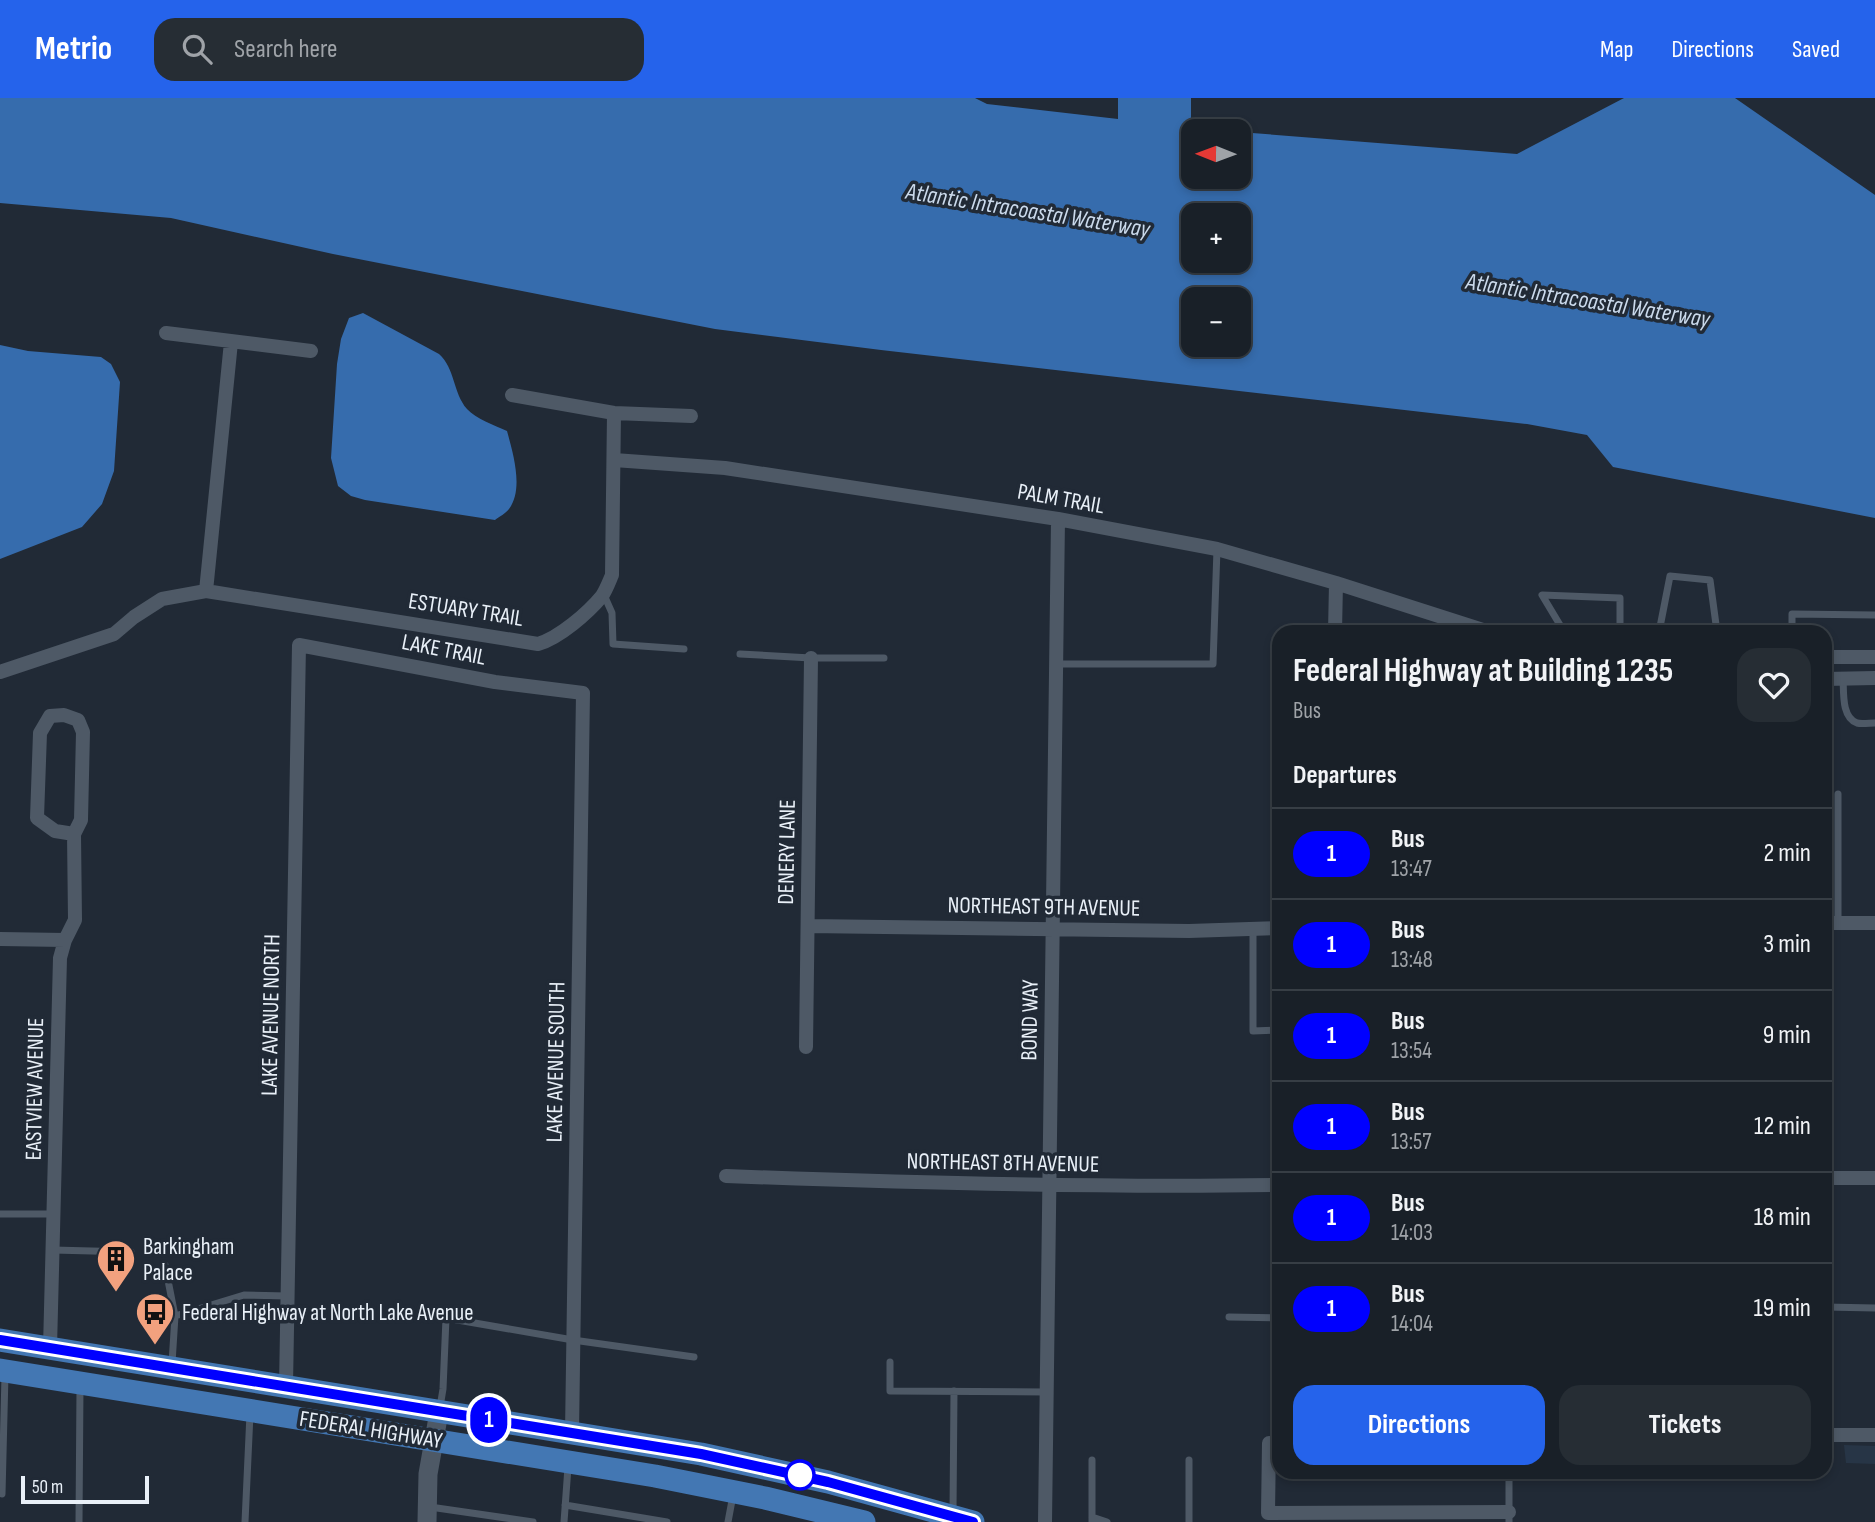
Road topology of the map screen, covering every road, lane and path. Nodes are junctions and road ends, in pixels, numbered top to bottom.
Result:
1 (166, 333) dead end
2 (231, 342) junction
3 (310, 351) dead end
4 (512, 395) dead end
5 (614, 413) junction
6 (691, 416) dead end
7 (614, 460) junction
8 (1058, 519) junction
9 (1217, 550) junction
10 (1336, 583) junction
11 (206, 591) junction
12 (603, 594) junction
13 (1875, 615) edge
14 (1335, 625) edge
15 (1458, 625) edge
16 (1560, 625) edge
17 (1619, 625) edge
18 (1660, 625) edge
19 (1716, 625) edge
20 (1792, 625) edge
21 (299, 645) joint
22 (684, 649) dead end
23 (740, 654) dead end
24 (1832, 657) edge
25 (1875, 657) edge
26 (811, 658) junction
27 (884, 658) dead end
28 (1056, 664) junction
29 (0, 672) edge
30 (1843, 678) junction
31 (1875, 678) edge
32 (1832, 679) edge
33 (583, 694) joint
34 (1875, 723) edge
35 (1838, 794) dead end
36 (74, 834) junction
37 (1832, 923) edge
38 (1875, 923) edge
39 (808, 926) junction
40 (1272, 928) edge
41 (1053, 929) junction
42 (1253, 929) junction
43 (0, 939) edge
44 (65, 940) junction
45 (1272, 1030) edge
46 (806, 1047) dead end
47 (726, 1176) dead end
48 (1832, 1178) edge
49 (1875, 1178) edge
50 (1049, 1185) junction
51 (1272, 1185) edge
52 (0, 1214) edge
53 (54, 1214) junction
54 (53, 1250) junction
55 (131, 1252) dead end
56 (164, 1265) dead end
57 (288, 1296) junction
58 (1832, 1307) edge
59 (1875, 1308) edge
60 (175, 1316) junction
61 (1229, 1317) dead end
62 (1272, 1318) edge
63 (0, 1340) edge
64 (573, 1340) junction
65 (50, 1348) junction
66 (694, 1357) dead end
67 (890, 1362) dead end
68 (171, 1367) junction
69 (2, 1370) edge
70 (80, 1383) junction
71 (286, 1386) junction
72 (954, 1391) junction
73 (1047, 1392) junction
74 (251, 1410) junction
75 (439, 1412) junction
76 (572, 1432) junction
77 (1832, 1435) edge
78 (1875, 1435) edge
79 (434, 1440) junction
80 (1269, 1443) dead end
81 (1092, 1460) dead end
82 (1189, 1460) dead end
83 (568, 1462) junction
84 (1509, 1479) edge
85 (733, 1492) junction
86 (2, 1494) edge
87 (565, 1505) junction
88 (427, 1514) edge
89 (1509, 1517) edge
90 (963, 1519) edge
91 (1092, 1520) edge
92 (79, 1522) edge
93 (245, 1522) edge
94 (533, 1522) edge
95 (564, 1522) edge
96 (667, 1522) edge
97 (728, 1522) edge
98 (864, 1522) edge
99 (1045, 1522) edge
100 (1107, 1522) edge
101 (1189, 1522) edge

1 - 2 street
2 - 3 street
2 - 11 street
4 - 5 street
5 - 6 street
5 - 7 street
7 - 8 street, PALM TRAIL
7 - 12 street
8 - 9 street, PALM TRAIL
8 - 28 street, BOND WAY
9 - 10 street, PALM TRAIL
9 - 28 lane
10 - 14 street
10 - 15 street, PALM TRAIL
11 - 12 street, ESTUARY TRAIL
11 - 29 street, ESTUARY TRAIL
12 - 22 lane
13 - 20 lane
16 - 17 lane
18 - 19 lane
21 - 33 street, LAKE TRAIL
21 - 57 street, LAKE AVENUE NORTH
23 - 26 lane
24 - 25 street
26 - 27 lane
26 - 39 street, DENERY LANE
28 - 41 street, BOND WAY
30 - 31 street
30 - 32 street
30 - 34 lane
33 - 64 street, LAKE AVENUE SOUTH
35 - 37 lane
36 - 36 street, EASTVIEW AVENUE
36 - 44 street, EASTVIEW AVENUE
37 - 38 street
39 - 41 street, NORTHEAST 9TH AVENUE
39 - 46 street, DENERY LANE
40 - 42 street, NORTHEAST 9TH AVENUE
41 - 42 street, NORTHEAST 9TH AVENUE
41 - 50 street, BOND WAY
42 - 45 lane
43 - 44 street
44 - 53 street, EASTVIEW AVENUE
47 - 50 street, NORTHEAST 8TH AVENUE
48 - 49 street
50 - 51 street, NORTHEAST 8TH AVENUE
50 - 73 street, BOND WAY
52 - 53 lane
53 - 54 street, EASTVIEW AVENUE
54 - 55 lane
54 - 65 street, EASTVIEW AVENUE
56 - 60 lane
57 - 60 lane
57 - 71 street, LAKE AVENUE NORTH
58 - 59 lane
60 - 68 lane
61 - 62 lane
63 - 65 main road, FEDERAL HIGHWAY
64 - 66 lane
64 - 75 lane
64 - 76 street, LAKE AVENUE SOUTH
65 - 68 main road, FEDERAL HIGHWAY
65 - 69 main road
67 - 72 lane
68 - 71 main road, FEDERAL HIGHWAY
69 - 70 main road, FEDERAL HIGHWAY
69 - 86 lane
70 - 74 main road, FEDERAL HIGHWAY
70 - 92 lane
71 - 75 main road, FEDERAL HIGHWAY
72 - 73 lane
72 - 90 lane
73 - 99 street, BOND WAY
74 - 79 main road, FEDERAL HIGHWAY
74 - 93 lane
75 - 76 main road, FEDERAL HIGHWAY
75 - 79 street
76 - 90 main road, FEDERAL HIGHWAY
77 - 78 street
79 - 83 main road, FEDERAL HIGHWAY
79 - 88 street
80 - 89 street
81 - 91 lane
82 - 101 lane
83 - 85 main road, FEDERAL HIGHWAY
83 - 87 lane
84 - 89 lane
85 - 97 lane
85 - 98 main road, FEDERAL HIGHWAY
87 - 95 lane
87 - 96 lane
88 - 94 lane
91 - 100 lane

